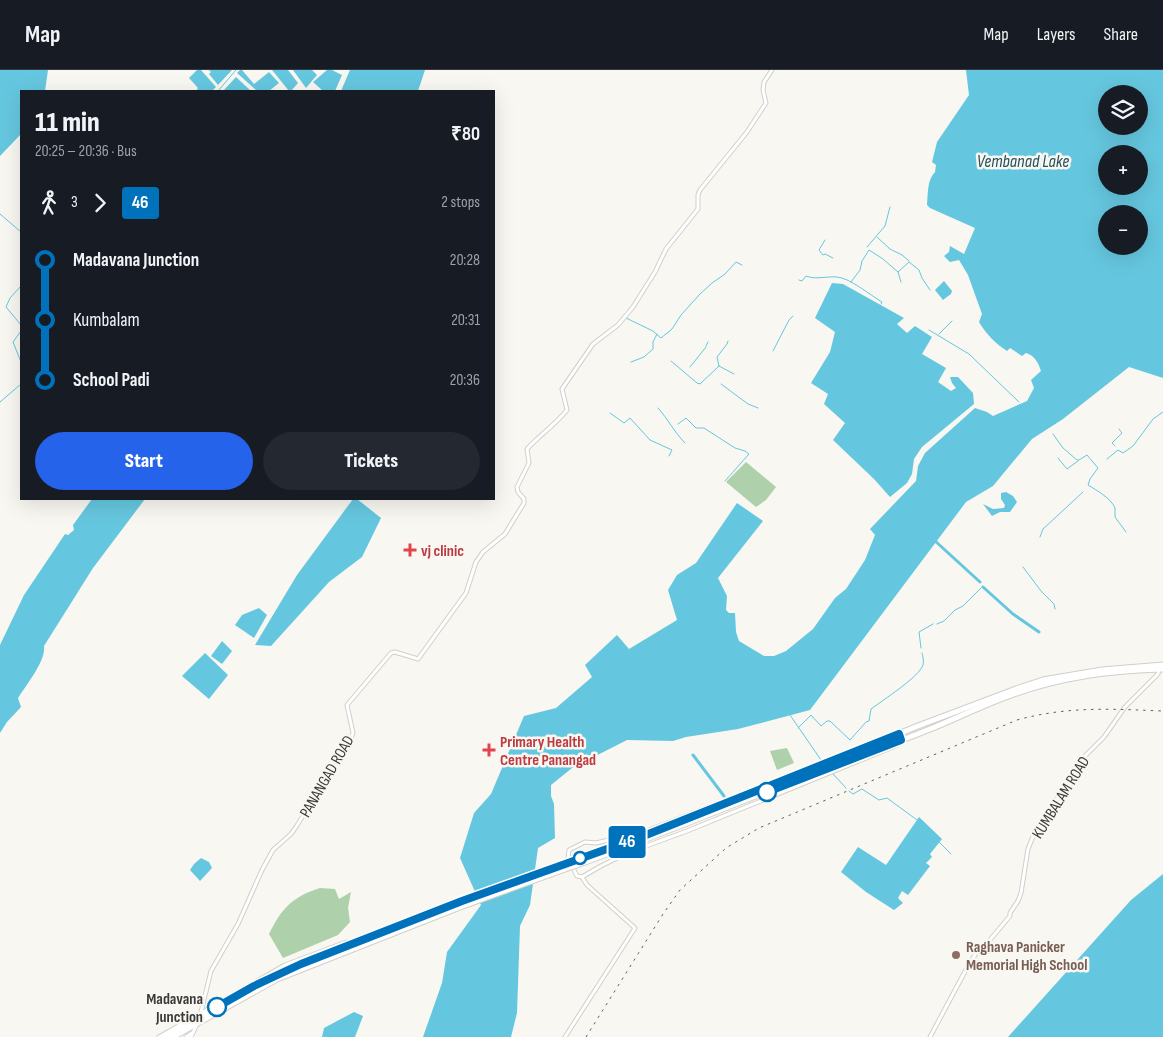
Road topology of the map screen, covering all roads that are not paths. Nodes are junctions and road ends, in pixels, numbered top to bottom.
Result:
1 (772, 70) edge
2 (1161, 669) edge
3 (900, 737) junction
4 (700, 822) junction
5 (572, 864) junction
6 (549, 872) junction
7 (582, 877) junction
8 (346, 942) dead end
9 (201, 1015) junction
10 (197, 1023) junction
11 (192, 1035) edge
12 (159, 1037) edge
13 (165, 1037) edge
14 (173, 1037) edge
15 (186, 1037) edge
16 (565, 1037) edge
17 (930, 1037) edge

1 - 9 main road, PANANGAD ROAD
2 - 3 highway
2 - 3 highway
2 - 17 main road, KUMBALAM ROAD
3 - 4 highway
3 - 5 highway
3 - 5 main road
4 - 5 highway
4 - 7 main road
5 - 6 highway, bridge
5 - 7 main road
6 - 9 highway
6 - 10 highway
7 - 16 main road
8 - 9 main road
9 - 10 highway
9 - 12 main road
9 - 13 highway
10 - 11 main road
10 - 14 highway
11 - 15 main road

